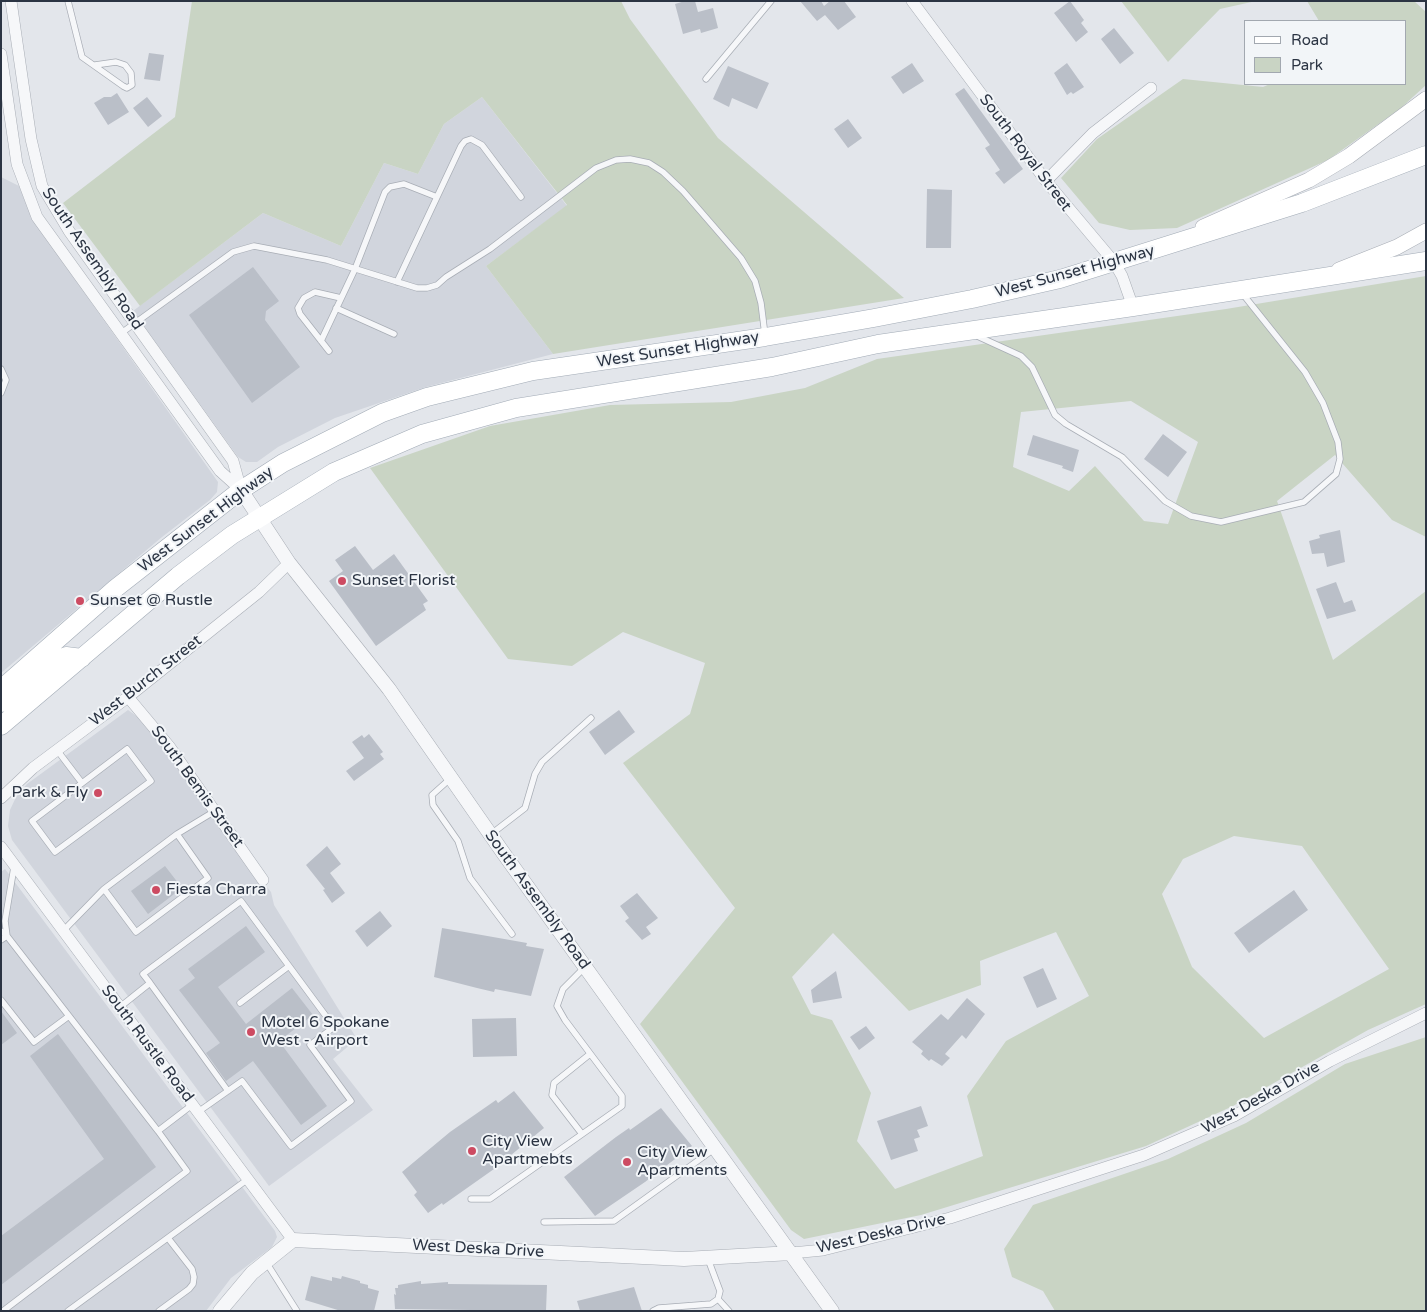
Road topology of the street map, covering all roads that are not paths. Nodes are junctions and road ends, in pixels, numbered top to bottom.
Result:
1 (11, 1) edge
2 (68, 1) edge
3 (770, 1) edge
4 (912, 1) edge
5 (1, 54) edge
6 (95, 65) junction
7 (706, 79) dead end
8 (1151, 88) dead end
9 (1426, 99) edge
10 (1426, 155) edge
11 (1046, 181) junction
12 (437, 197) junction
13 (520, 197) dead end
14 (1426, 231) edge
15 (1142, 254) junction
16 (1426, 261) edge
17 (1114, 262) junction
18 (355, 269) junction
19 (1321, 277) junction
20 (397, 282) junction
21 (1239, 290) junction
22 (341, 298) junction
23 (1133, 307) junction
24 (336, 308) junction
25 (135, 324) junction
26 (966, 331) junction
27 (120, 334) junction
28 (394, 334) dead end
29 (765, 336) junction
30 (321, 341) junction
31 (329, 351) dead end
32 (1, 369) edge
33 (1, 393) edge
34 (241, 490) junction
35 (260, 518) junction
36 (289, 563) junction
37 (82, 658) junction
38 (1, 689) edge
39 (128, 697) junction
40 (1, 704) edge
41 (591, 718) dead end
42 (1, 726) edge
43 (57, 750) junction
44 (451, 778) junction
45 (82, 783) junction
46 (1, 798) edge
47 (215, 811) junction
48 (176, 834) junction
49 (490, 834) junction
50 (1, 847) edge
51 (15, 865) junction
52 (263, 880) dead end
53 (104, 889) junction
54 (63, 930) junction
55 (1, 931) edge
56 (512, 934) dead end
57 (7, 936) junction
58 (1, 940) edge
59 (289, 966) junction
60 (586, 967) junction
61 (150, 983) junction
62 (1, 1000) edge
63 (240, 1003) dead end
64 (120, 1007) junction
65 (1426, 1013) edge
66 (69, 1016) junction
67 (590, 1054) junction
68 (228, 1091) junction
69 (195, 1109) junction
70 (158, 1131) junction
71 (582, 1134) junction
72 (715, 1147) junction
73 (248, 1179) junction
74 (471, 1199) dead end
75 (544, 1222) dead end
76 (168, 1238) junction
77 (293, 1240) junction
78 (792, 1253) junction
79 (707, 1257) junction
80 (266, 1262) junction
81 (718, 1299) junction
82 (3, 1311) edge
83 (68, 1311) edge
84 (159, 1311) edge
85 (220, 1311) edge
86 (297, 1311) edge
87 (653, 1311) edge
88 (729, 1311) edge
89 (832, 1311) edge

1 - 25 street, South Assembly Road
2 - 6 lane
3 - 7 lane
4 - 11 street, South Royal Street
5 - 27 street, South Assembly Road
6 - 6 lane
8 - 11 street
9 - 15 main road
10 - 15 main road, West Sunset Highway
11 - 17 street, South Royal Street
12 - 13 lane
12 - 18 lane
12 - 20 lane
14 - 19 main road
15 - 17 main road, West Sunset Highway
16 - 19 main road, West Sunset Highway
17 - 23 street, South Royal Street
17 - 29 main road, West Sunset Highway
18 - 20 lane
18 - 22 lane
18 - 25 lane
19 - 21 main road, West Sunset Highway
20 - 29 lane
21 - 23 main road, West Sunset Highway
21 - 26 lane
22 - 24 lane
22 - 30 lane
23 - 26 main road, West Sunset Highway
24 - 28 lane
24 - 30 lane
25 - 27 lane
25 - 34 street, South Assembly Road
26 - 35 main road, West Sunset Highway
27 - 34 street, South Assembly Road
29 - 34 main road, West Sunset Highway
30 - 31 lane
32 - 33 lane
34 - 35 street, South Assembly Road
34 - 38 main road, West Sunset Highway
35 - 36 street, South Assembly Road
35 - 37 main road, West Sunset Highway
36 - 39 street, West Burch Street
36 - 44 street, South Assembly Road
37 - 40 main road
37 - 42 main road, West Sunset Highway
39 - 43 street, West Burch Street
39 - 47 street, South Bemis Street
41 - 49 lane
43 - 45 lane
43 - 46 street, West Burch Street
44 - 49 street, South Assembly Road
44 - 56 lane
45 - 45 lane
47 - 48 lane
47 - 52 street, South Bemis Street
48 - 53 lane
48 - 53 lane
49 - 60 street, South Assembly Road
50 - 51 street, South Rustle Road
51 - 54 street, South Rustle Road
51 - 57 lane
53 - 54 lane
54 - 64 street, South Rustle Road
55 - 57 lane
57 - 58 lane
57 - 66 lane
59 - 61 lane
59 - 63 lane
59 - 68 lane
60 - 67 lane
60 - 72 street, South Assembly Road
61 - 64 lane
61 - 68 lane
62 - 66 lane
64 - 69 street, South Rustle Road
65 - 78 street, West Deska Drive
66 - 70 lane
67 - 71 lane
67 - 71 lane
68 - 69 lane
69 - 70 lane
69 - 73 street, South Rustle Road
70 - 82 lane
71 - 74 lane
72 - 75 lane
72 - 78 street, South Assembly Road
73 - 76 lane
73 - 77 street, South Rustle Road
76 - 83 lane
76 - 84 lane
77 - 79 street, West Deska Drive
77 - 80 street
78 - 79 street, West Deska Drive
78 - 89 street, South Assembly Road
79 - 81 lane
80 - 85 street
80 - 86 lane
81 - 87 lane
81 - 88 lane

